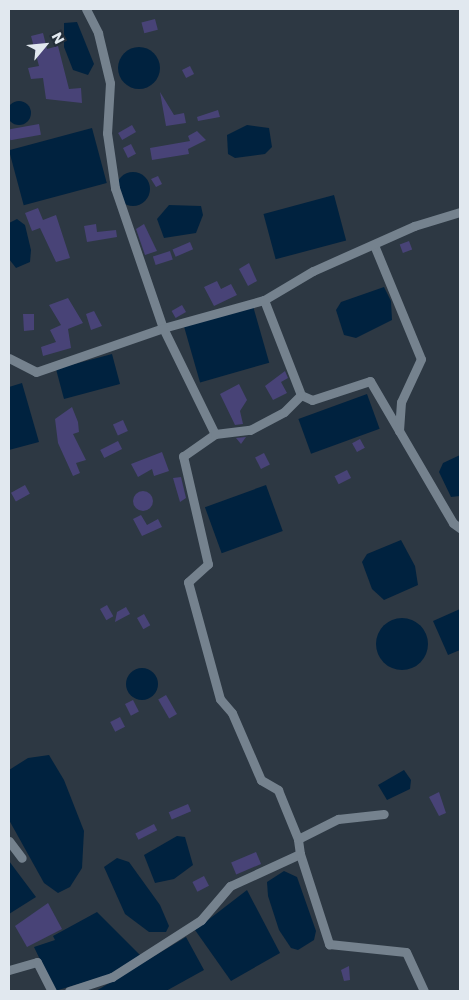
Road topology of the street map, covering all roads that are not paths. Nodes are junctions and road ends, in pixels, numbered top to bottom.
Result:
1 (86, 9) edge
2 (460, 212) edge
3 (374, 245) junction
4 (264, 300) junction
5 (163, 328) junction
6 (9, 358) edge
7 (301, 395) junction
8 (399, 430) junction
9 (215, 434) junction
10 (460, 528) edge
11 (384, 814) dead end
12 (298, 839) junction
13 (9, 841) edge
14 (300, 854) junction
15 (22, 858) dead end
16 (9, 970) edge
17 (52, 991) edge
18 (69, 991) edge
19 (424, 991) edge

1 - 5 street
2 - 3 street
3 - 4 street
3 - 8 street
4 - 5 street
4 - 7 street
5 - 6 street
5 - 9 street
7 - 8 street
7 - 9 street
8 - 10 street
9 - 12 street
11 - 12 street
12 - 14 street
13 - 15 street
14 - 18 street
14 - 19 street
16 - 17 street

